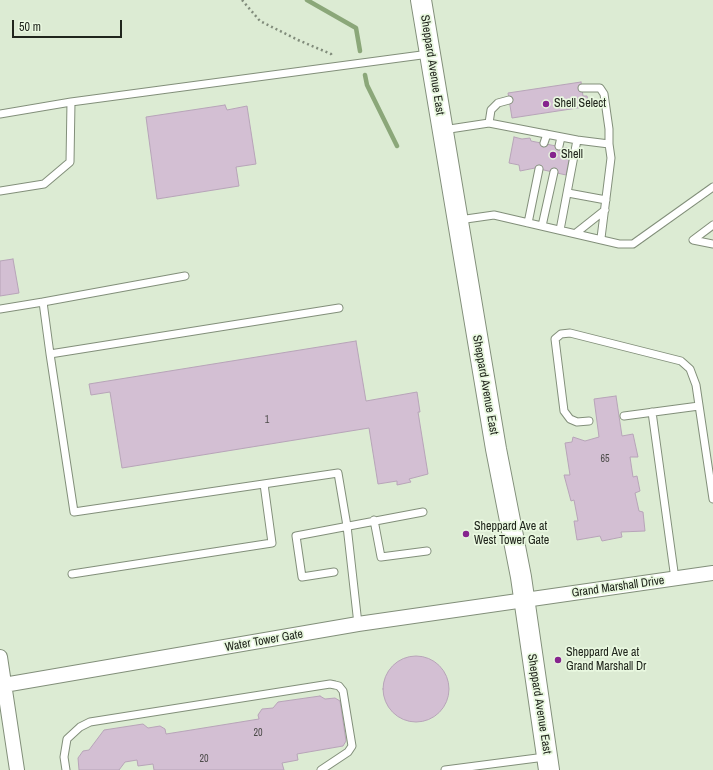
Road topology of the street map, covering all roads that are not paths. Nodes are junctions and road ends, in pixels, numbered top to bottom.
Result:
1 (421, 0) edge
2 (429, 54) junction
3 (582, 88) dead end
4 (509, 100) dead end
5 (71, 102) junction
6 (0, 114) edge
7 (489, 123) junction
8 (443, 130) junction
9 (547, 134) junction
10 (561, 137) junction
11 (577, 140) junction
12 (544, 144) dead end
13 (609, 144) junction
14 (559, 146) dead end
15 (539, 169) dead end
16 (554, 172) dead end
17 (713, 187) edge
18 (0, 191) edge
19 (568, 193) junction
20 (606, 200) junction
21 (605, 210) junction
22 (457, 220) junction
23 (528, 222) junction
24 (713, 225) edge
25 (542, 226) junction
26 (560, 230) junction
27 (576, 233) junction
28 (601, 238) junction
29 (713, 244) edge
30 (185, 276) dead end
31 (43, 302) junction
32 (339, 308) dead end
33 (0, 309) edge
34 (50, 354) junction
35 (699, 406) junction
36 (652, 412) junction
37 (624, 416) dead end
38 (589, 421) dead end
39 (264, 484) junction
40 (713, 499) edge
41 (423, 512) dead end
42 (374, 520) junction
43 (347, 526) junction
44 (427, 551) dead end
45 (334, 572) dead end
46 (72, 574) dead end
47 (713, 574) edge
48 (675, 579) junction
49 (524, 601) junction
50 (358, 624) junction
51 (0, 657) edge
52 (2, 678) edge
53 (548, 763) edge
54 (17, 770) edge
55 (66, 770) edge
56 (321, 770) edge
57 (448, 770) edge

1 - 2 main road, Sheppard Avenue East
2 - 5 lane
2 - 8 main road, Sheppard Avenue East
3 - 13 lane
4 - 7 lane
5 - 6 lane
5 - 18 lane
7 - 8 lane
7 - 9 lane
8 - 22 main road, Sheppard Avenue East
9 - 10 lane
9 - 12 lane
10 - 11 lane
10 - 14 lane
11 - 13 lane
11 - 19 lane
13 - 20 lane
15 - 23 lane
16 - 25 lane
17 - 28 lane
19 - 20 lane
19 - 26 lane
20 - 21 lane
21 - 27 lane
21 - 28 lane
22 - 23 lane
22 - 49 main road, Sheppard Avenue East
23 - 25 lane
24 - 29 lane
25 - 26 lane
26 - 27 lane
27 - 28 lane
30 - 31 lane
31 - 33 lane
31 - 34 lane
32 - 34 lane
34 - 39 lane
35 - 36 lane
35 - 38 lane
35 - 40 lane
36 - 37 lane
36 - 48 lane
39 - 43 lane
39 - 46 lane
41 - 42 lane
42 - 43 lane
42 - 44 lane
43 - 45 lane
43 - 50 lane
47 - 48 street, Grand Marshall Drive
48 - 49 street, Grand Marshall Drive
49 - 50 street, Water Tower Gate
49 - 53 main road, Sheppard Avenue East
50 - 52 street, Water Tower Gate
51 - 52 street
52 - 54 street
53 - 57 lane
55 - 56 lane

